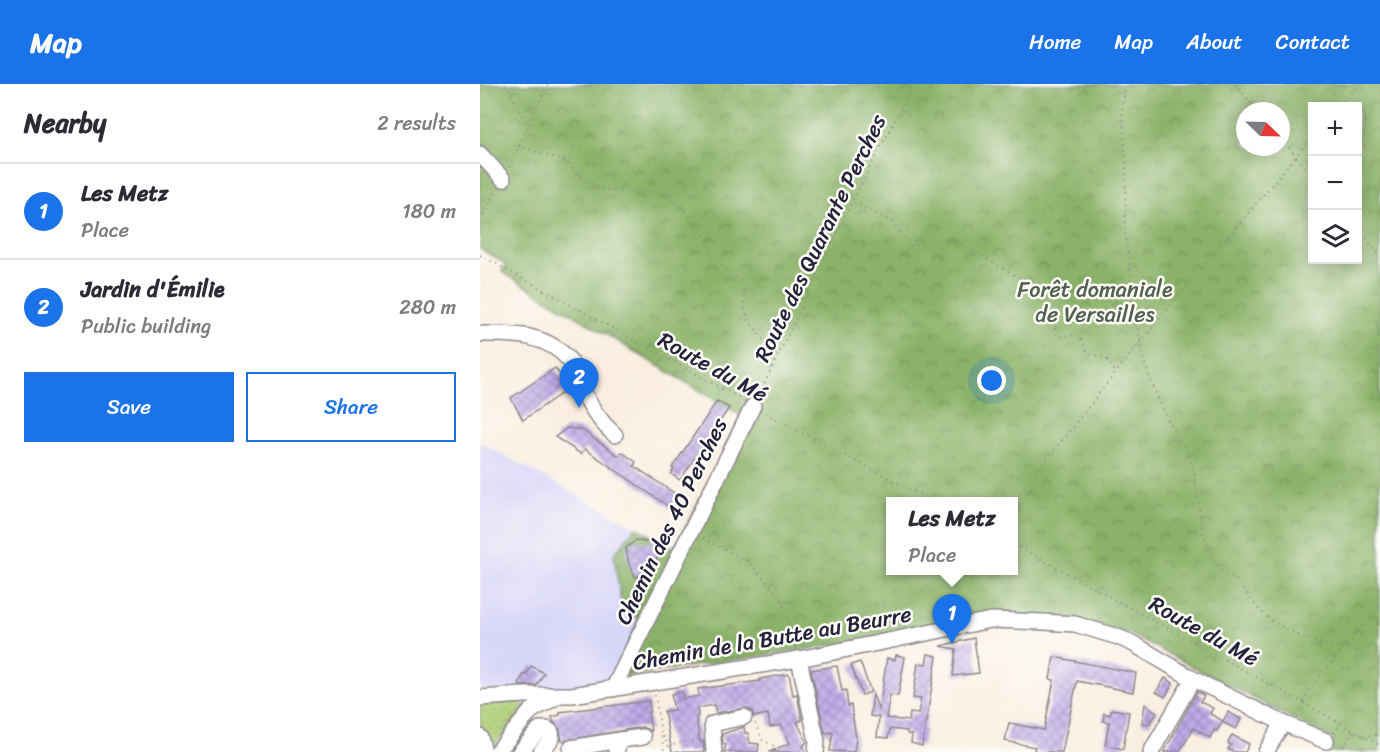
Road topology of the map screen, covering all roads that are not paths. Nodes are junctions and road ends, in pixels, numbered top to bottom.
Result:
1 (480, 154) edge
2 (503, 179) road end
3 (480, 334) edge
4 (753, 406) road end
5 (615, 435) dead end
6 (799, 659) junction
7 (1193, 679) junction
8 (613, 689) junction
9 (524, 695) junction
10 (559, 696) junction
11 (480, 698) edge
12 (531, 711) junction
13 (744, 717) road end
14 (1283, 723) junction
15 (480, 737) edge
16 (644, 737) dead end
17 (1326, 741) dead end
18 (714, 745) edge
19 (618, 746) edge
20 (570, 748) dead end
21 (484, 752) edge
22 (497, 752) edge
23 (520, 752) edge
24 (541, 752) edge
25 (816, 752) edge
26 (1151, 752) edge
27 (1266, 752) edge

1 - 2 street
3 - 5 street
4 - 8 street, Chemin des 40 Perches
6 - 7 street, Chemin de la Butte au Beurre
6 - 8 street, Chemin de la Butte au Beurre
6 - 25 street
7 - 14 street, Chemin de la Butte au Beurre
7 - 26 street
8 - 10 street, Chemin de la Butte au Beurre
9 - 10 street, Chemin de la Butte au Beurre
9 - 11 street, Chemin de la Butte au Beurre
9 - 12 street
10 - 12 street, Chemin de la Butte au Beurre
12 - 22 street
13 - 18 street
14 - 17 street, Chemin de la Butte au Beurre
14 - 27 street
15 - 21 street
16 - 19 street
19 - 20 street
23 - 24 street

